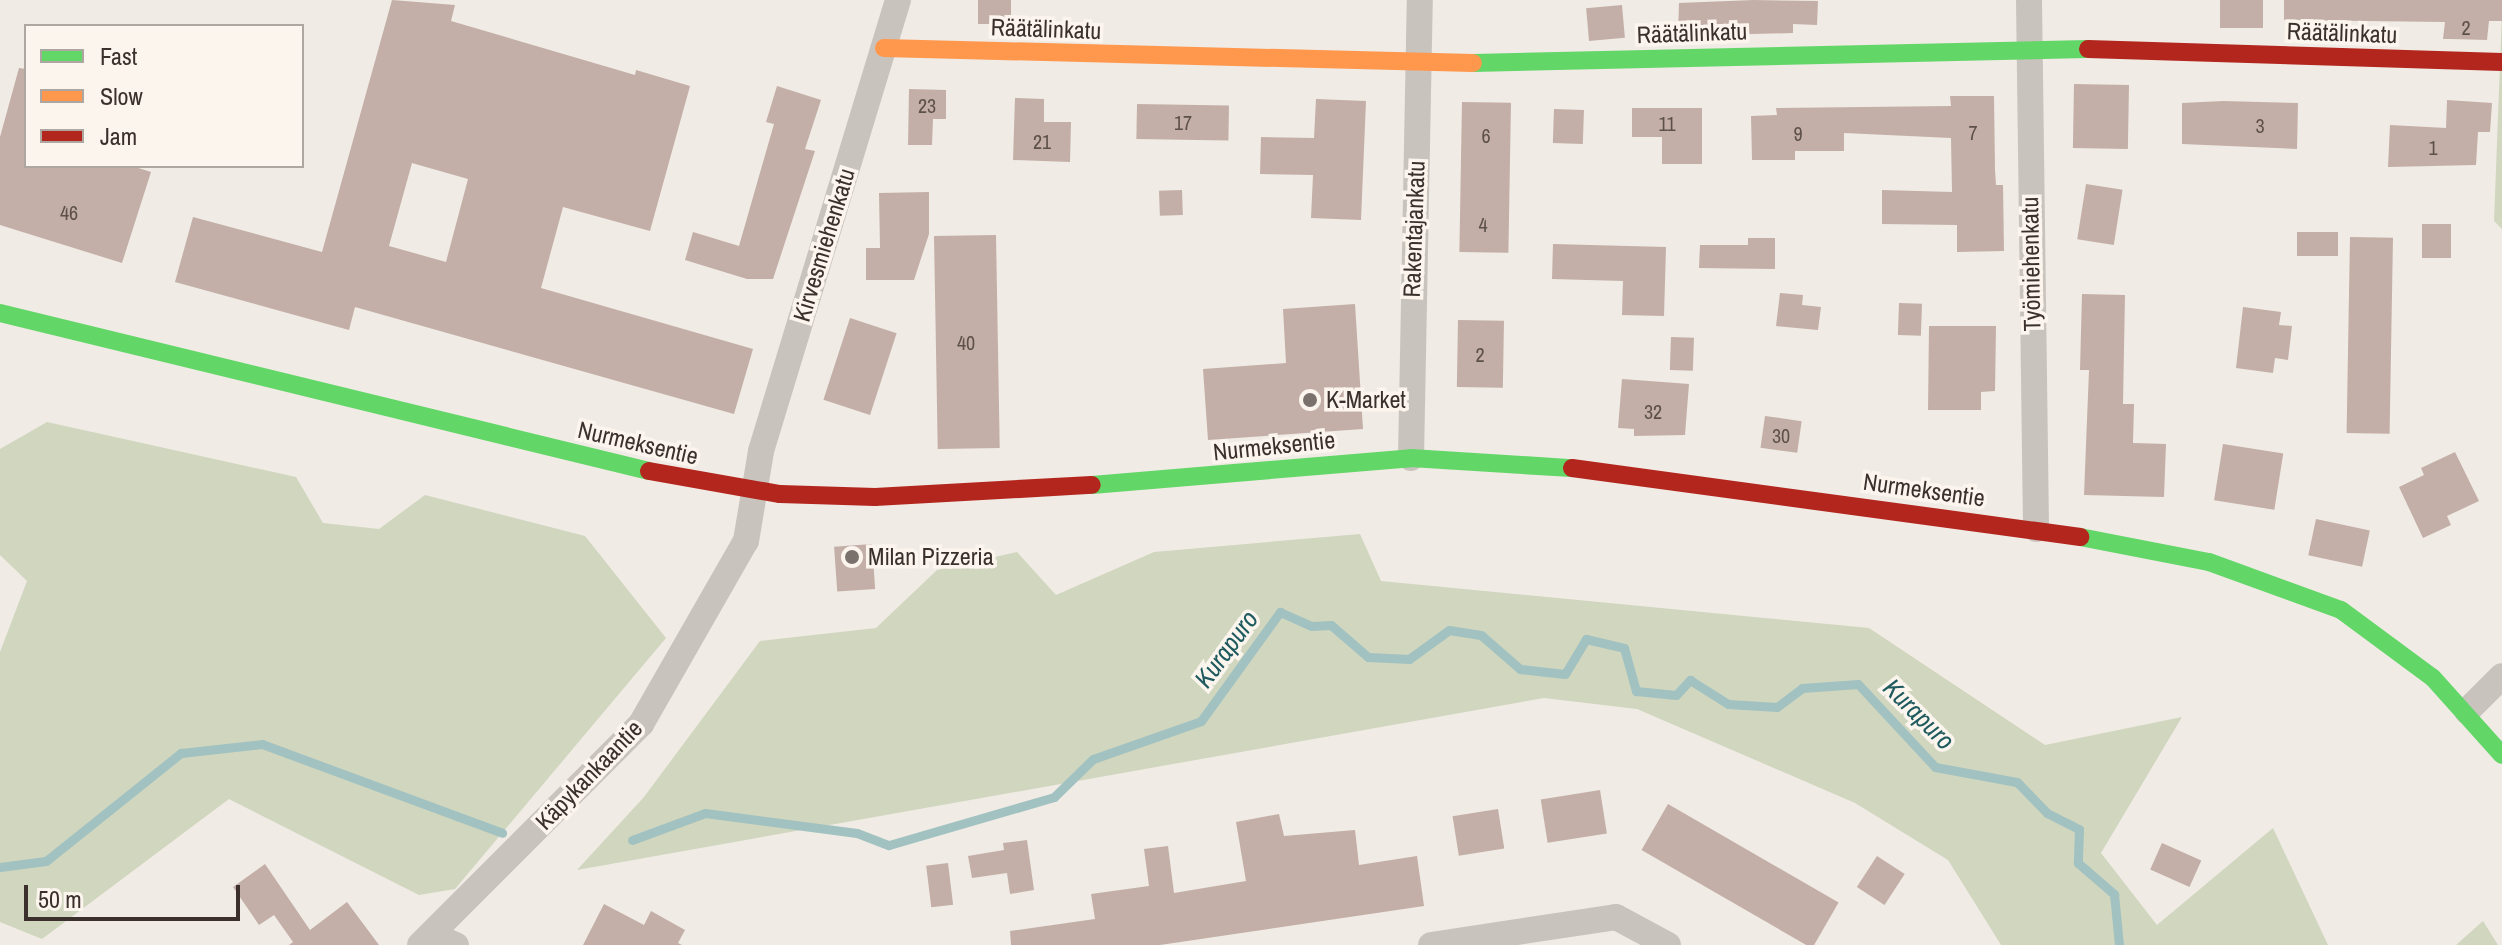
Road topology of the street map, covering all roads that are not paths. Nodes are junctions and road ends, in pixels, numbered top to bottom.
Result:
1 (898, 0) edge
2 (1420, 0) edge
3 (2029, 0) edge
4 (2029, 47) junction
5 (884, 48) junction
6 (2502, 62) edge
7 (1419, 65) junction
8 (0, 313) edge
9 (1411, 458) junction
10 (753, 491) junction
11 (2036, 529) junction
12 (2502, 676) edge
13 (2467, 711) junction
14 (2502, 755) edge
15 (436, 942) edge
16 (1431, 945) edge
17 (1668, 945) edge

1 - 5 street, Kirvesmiehenkatu
2 - 7 street, Rakentajankatu
3 - 4 street, Työmiehenkatu
4 - 6 street, Räätälinkatu
4 - 7 street, Räätälinkatu
4 - 11 street, Työmiehenkatu
5 - 7 street, Räätälinkatu
5 - 10 street, Kirvesmiehenkatu
7 - 9 street, Rakentajankatu
8 - 10 street, Nurmeksentie
9 - 10 street, Nurmeksentie
9 - 11 street, Nurmeksentie
10 - 15 street, Käpykankaantie
11 - 13 street, Nurmeksentie
12 - 13 street
13 - 14 street, Nurmeksentie
16 - 17 street

